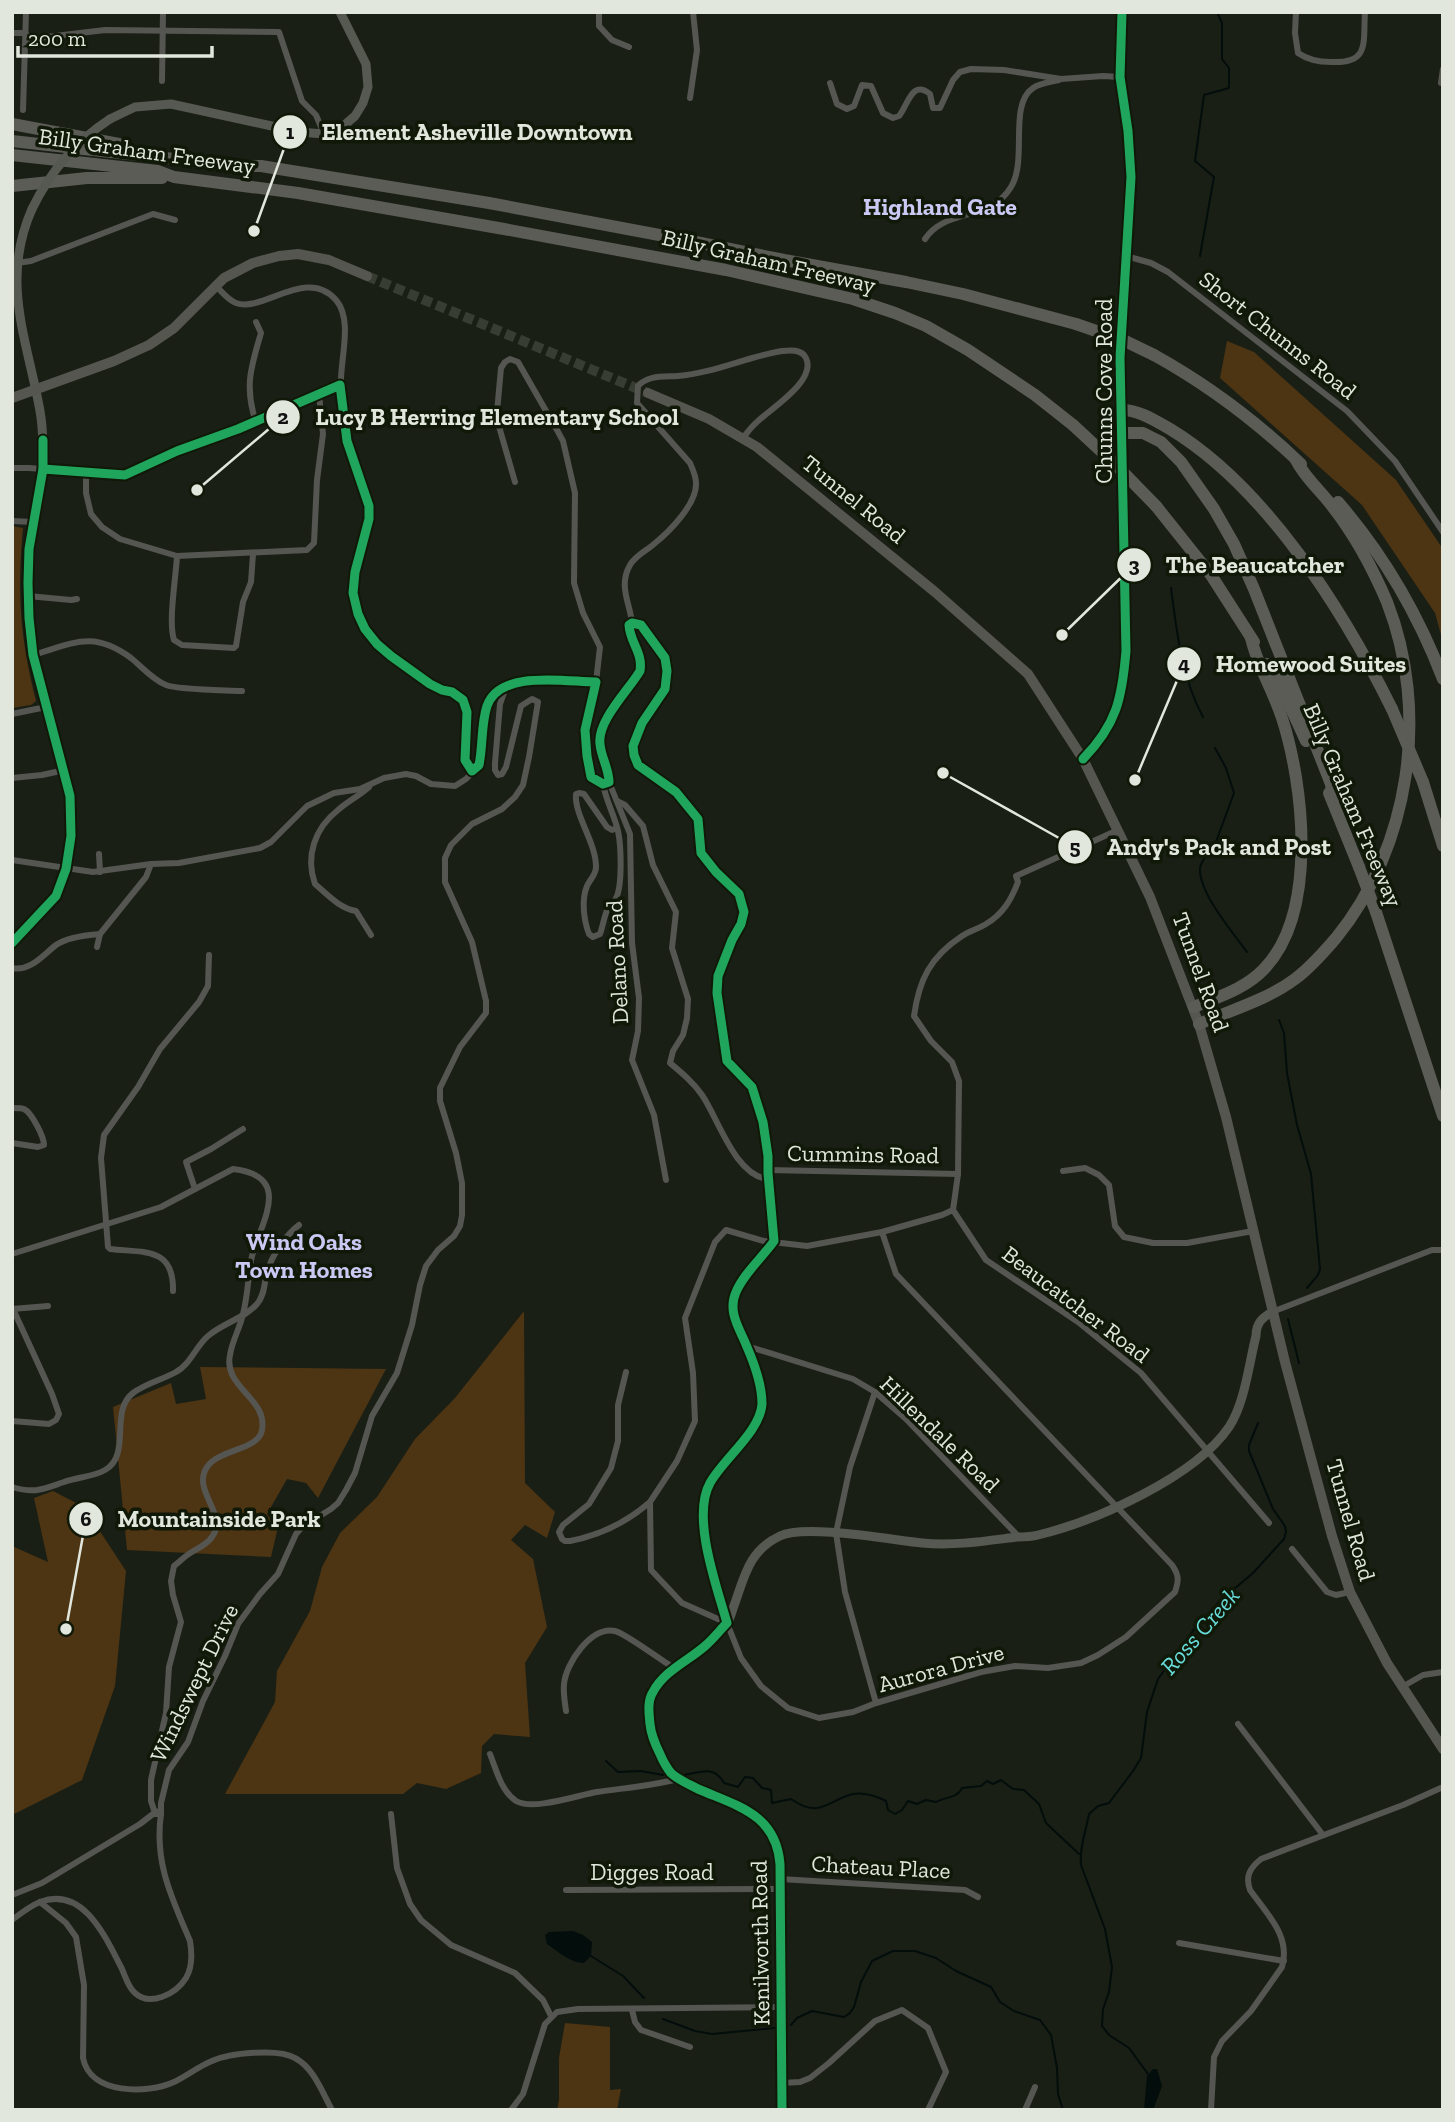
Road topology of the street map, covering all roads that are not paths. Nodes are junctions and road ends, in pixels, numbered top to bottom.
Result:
1 (26, 12) edge
2 (163, 12) edge
3 (340, 12) edge
4 (599, 12) edge
5 (693, 12) edge
6 (1122, 12) edge
7 (1296, 12) edge
8 (1365, 12) edge
9 (162, 30) junction
10 (12, 33) edge
11 (25, 33) junction
12 (629, 47) dead end
13 (1443, 69) edge
14 (1120, 77) junction
15 (1061, 79) junction
16 (162, 81) dead end
17 (830, 83) dead end
18 (1441, 83) edge
19 (690, 98) dead end
20 (23, 110) dead end
21 (12, 124) edge
22 (324, 134) junction
23 (12, 141) edge
24 (12, 155) edge
25 (261, 166) junction
26 (174, 177) junction
27 (12, 186) edge
28 (175, 220) dead end
29 (925, 239) dead end
30 (1126, 256) junction
31 (17, 263) junction
32 (367, 276) tunnel mouth
33 (215, 286) junction
34 (256, 322) dead end
35 (340, 385) junction
36 (35, 390) junction
37 (648, 393) tunnel mouth
38 (319, 394) junction
39 (12, 398) edge
40 (1121, 410) junction
41 (256, 422) junction
42 (1121, 433) junction
43 (743, 438) junction
44 (1296, 460) junction
45 (12, 468) edge
46 (43, 469) junction
47 (86, 472) junction
48 (515, 482) dead end
49 (12, 521) edge
50 (33, 522) junction
51 (1443, 532) edge
52 (253, 554) junction
53 (177, 556) junction
54 (28, 596) junction
55 (77, 598) dead end
56 (632, 623) junction
57 (1251, 638) junction
58 (33, 655) junction
59 (1443, 678) edge
60 (596, 682) junction
61 (506, 687) junction
62 (242, 691) dead end
63 (46, 707) junction
64 (12, 714) edge
65 (1083, 759) junction
66 (65, 770) junction
67 (472, 771) junction
68 (12, 778) edge
69 (376, 782) junction
70 (606, 783) junction
71 (616, 800) junction
72 (1333, 800) junction
73 (617, 828) junction
74 (1118, 830) junction
75 (1443, 846) edge
76 (99, 854) dead end
77 (12, 860) edge
78 (150, 864) junction
79 (66, 869) junction
80 (100, 872) junction
81 (100, 934) junction
82 (371, 935) dead end
83 (12, 943) edge
84 (97, 947) dead end
85 (209, 955) dead end
86 (12, 968) edge
87 (1194, 1007) junction
88 (1199, 1024) junction
89 (12, 1108) edge
90 (1443, 1116) edge
91 (243, 1129) dead end
92 (12, 1143) edge
93 (768, 1170) junction
94 (1063, 1171) dead end
95 (958, 1174) junction
96 (768, 1178) junction
97 (666, 1180) dead end
98 (195, 1189) junction
99 (953, 1210) junction
100 (106, 1224) junction
101 (299, 1225) dead end
102 (1253, 1231) junction
103 (882, 1232) junction
104 (774, 1241) junction
105 (1443, 1250) edge
106 (12, 1254) edge
107 (173, 1291) dead end
108 (48, 1306) dead end
109 (13, 1309) edge
110 (1272, 1312) junction
111 (243, 1314) junction
112 (747, 1346) junction
113 (626, 1373) dead end
114 (876, 1392) junction
115 (12, 1421) edge
116 (1208, 1450) junction
117 (12, 1487) edge
118 (650, 1502) junction
119 (1116, 1507) junction
120 (1269, 1523) dead end
121 (836, 1533) junction
122 (1019, 1537) junction
123 (1292, 1549) dead end
124 (1350, 1592) junction
125 (727, 1623) junction
126 (674, 1668) junction
127 (1443, 1672) edge
128 (1402, 1687) junction
129 (876, 1703) junction
130 (566, 1712) dead end
131 (1238, 1724) dead end
132 (1443, 1748) edge
133 (490, 1754) dead end
134 (678, 1779) junction
135 (1443, 1787) edge
136 (160, 1814) junction
137 (391, 1814) dead end
138 (1323, 1835) junction
139 (780, 1884) junction
140 (566, 1890) dead end
141 (12, 1895) edge
142 (978, 1897) dead end
143 (40, 1902) junction
144 (12, 1920) edge
145 (1179, 1944) dead end
146 (1284, 1961) junction
147 (780, 2007) junction
148 (632, 2010) junction
149 (551, 2016) junction
150 (690, 2047) dead end
151 (782, 2083) junction
152 (1035, 2087) dead end
153 (332, 2110) edge
154 (511, 2110) edge
155 (782, 2110) edge
156 (928, 2110) edge
157 (1025, 2110) edge
158 (1211, 2110) edge

1 - 11 street
2 - 9 street
3 - 22 main road
4 - 12 street
5 - 19 street
6 - 14 street, Chunns Cove Road
7 - 8 street
9 - 11 street
9 - 16 street
9 - 22 street
10 - 11 street
11 - 20 street
13 - 18 street
14 - 15 street
14 - 30 street, Chunns Cove Road
15 - 17 street
15 - 29 street
21 - 25 highway
22 - 31 main road, bridge
23 - 25 highway, Billy Graham Freeway
24 - 26 highway, Billy Graham Freeway
25 - 44 highway, Billy Graham Freeway, bridge
26 - 27 highway
26 - 57 highway, Billy Graham Freeway, bridge
28 - 31 street
30 - 40 main road, Chunns Cove Road
30 - 51 street, Short Chunns Road
31 - 36 main road
32 - 33 main road
33 - 35 street
33 - 36 main road
34 - 41 street
35 - 38 street
35 - 67 street
36 - 39 main road
36 - 46 main road
37 - 43 main road, Tunnel Road
38 - 41 street
38 - 52 street
40 - 42 main road, Chunns Cove Road
40 - 75 highway, bridge
41 - 47 street
42 - 65 main road, Chunns Cove Road
42 - 72 highway
43 - 56 street
43 - 65 main road, Tunnel Road
44 - 59 highway, Billy Graham Freeway
44 - 88 highway
45 - 46 street
46 - 47 street
46 - 50 main road
47 - 53 street
48 - 60 street
49 - 50 street
50 - 54 main road
52 - 53 street
52 - 53 street
54 - 55 street
54 - 58 main road
56 - 70 street
56 - 93 street
57 - 72 highway, Billy Graham Freeway
57 - 87 highway
58 - 62 street
58 - 63 main road
60 - 61 street
60 - 70 street
61 - 67 street
61 - 136 street, Windswept Drive
63 - 64 street
63 - 66 main road
65 - 74 main road, Tunnel Road
66 - 68 street
66 - 79 main road
67 - 69 street
69 - 78 street
69 - 82 street
70 - 71 street, Delano Road
70 - 73 street
71 - 96 street
71 - 97 street, Delano Road
72 - 90 highway, Billy Graham Freeway, bridge
73 - 73 street
74 - 87 main road, Tunnel Road
74 - 95 street
76 - 80 street
77 - 79 street
78 - 80 street
78 - 81 street
79 - 80 street
79 - 83 main road
81 - 84 street
81 - 86 street
85 - 100 street
87 - 88 main road, Tunnel Road
88 - 102 main road, Tunnel Road
89 - 92 street
91 - 98 street
93 - 95 street, Cummins Road
93 - 96 street
94 - 102 street
95 - 99 street
96 - 104 street
98 - 100 street
98 - 111 street
99 - 103 street
99 - 116 street, Beaucatcher Road
100 - 106 street
100 - 107 street
101 - 111 street
102 - 110 main road, Tunnel Road
103 - 104 street
103 - 119 street, Aurora Drive
104 - 112 street, Aurora Drive
104 - 118 street
105 - 110 street
108 - 109 street
109 - 115 street
110 - 116 main road
110 - 124 main road, Tunnel Road
111 - 117 street
111 - 136 street
112 - 114 street, Hillendale Road
112 - 125 street, Aurora Drive
113 - 118 street
114 - 121 street
114 - 122 street, Hillendale Road
116 - 119 main road
116 - 120 street, Beaucatcher Road
118 - 125 street
119 - 122 main road
119 - 129 street, Aurora Drive
121 - 122 main road
121 - 125 main road
121 - 129 street
123 - 124 street
124 - 128 main road, Tunnel Road
125 - 126 main road
125 - 129 street, Aurora Drive
126 - 130 street
126 - 134 main road
127 - 128 street
128 - 132 main road, Tunnel Road
131 - 138 street
133 - 134 street
134 - 139 main road, Kenilworth Road
135 - 138 street
136 - 141 street
136 - 143 street
137 - 149 street
138 - 146 street
139 - 140 street, Digges Road
139 - 142 street, Chateau Place
139 - 147 main road, Kenilworth Road
143 - 144 street
143 - 153 street
145 - 146 street
146 - 158 street
147 - 148 street
147 - 151 main road, Kenilworth Road
148 - 149 street
148 - 150 street
149 - 154 street
151 - 155 main road, Kenilworth Road
151 - 156 street
152 - 157 street

